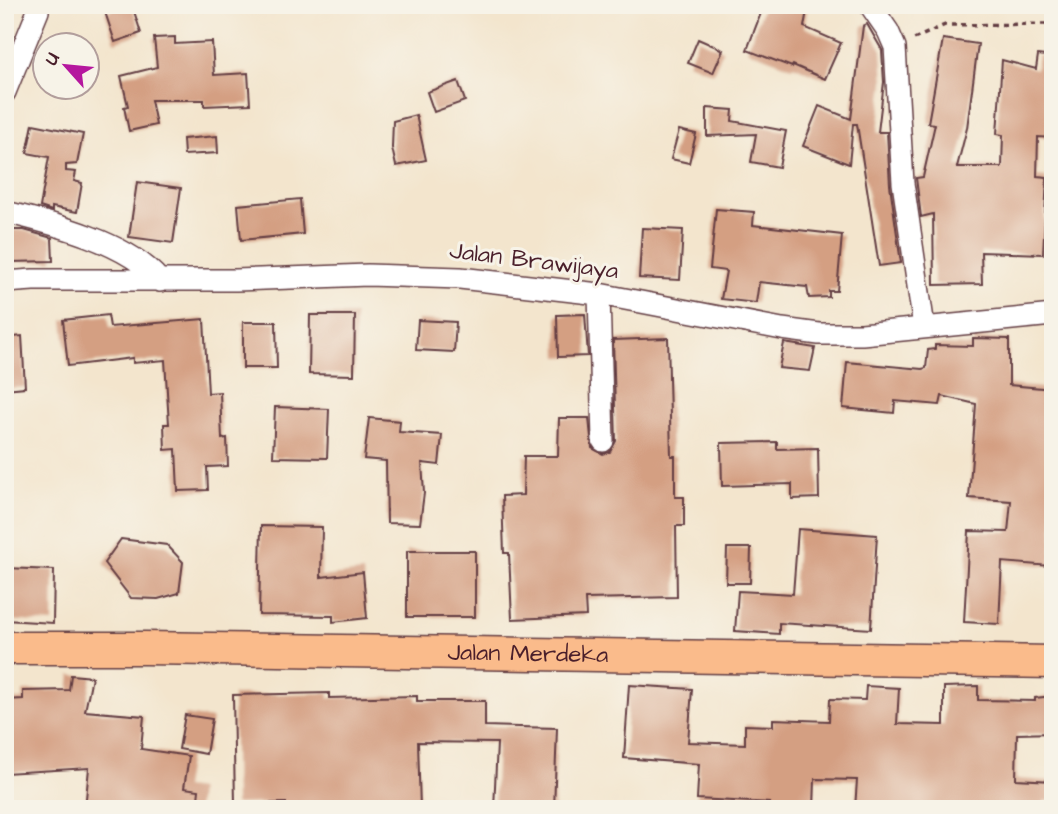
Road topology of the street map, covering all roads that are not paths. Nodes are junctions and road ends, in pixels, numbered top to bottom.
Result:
1 (870, 5) edge
2 (38, 11) dead end
3 (5, 92) edge
4 (5, 194) edge
5 (11, 213) edge
6 (160, 281) junction
7 (5, 282) edge
8 (598, 294) junction
9 (1053, 315) edge
10 (924, 327) junction
11 (603, 441) dead end
12 (5, 648) edge
13 (1053, 662) edge

1 - 10 street
2 - 3 street
4 - 5 street
5 - 6 street
6 - 7 street, Jalan Brawijaya
6 - 8 street, Jalan Brawijaya
8 - 10 street, Jalan Brawijaya
8 - 11 street
9 - 10 street, Jalan Brawijaya
12 - 13 highway, Jalan Merdeka

